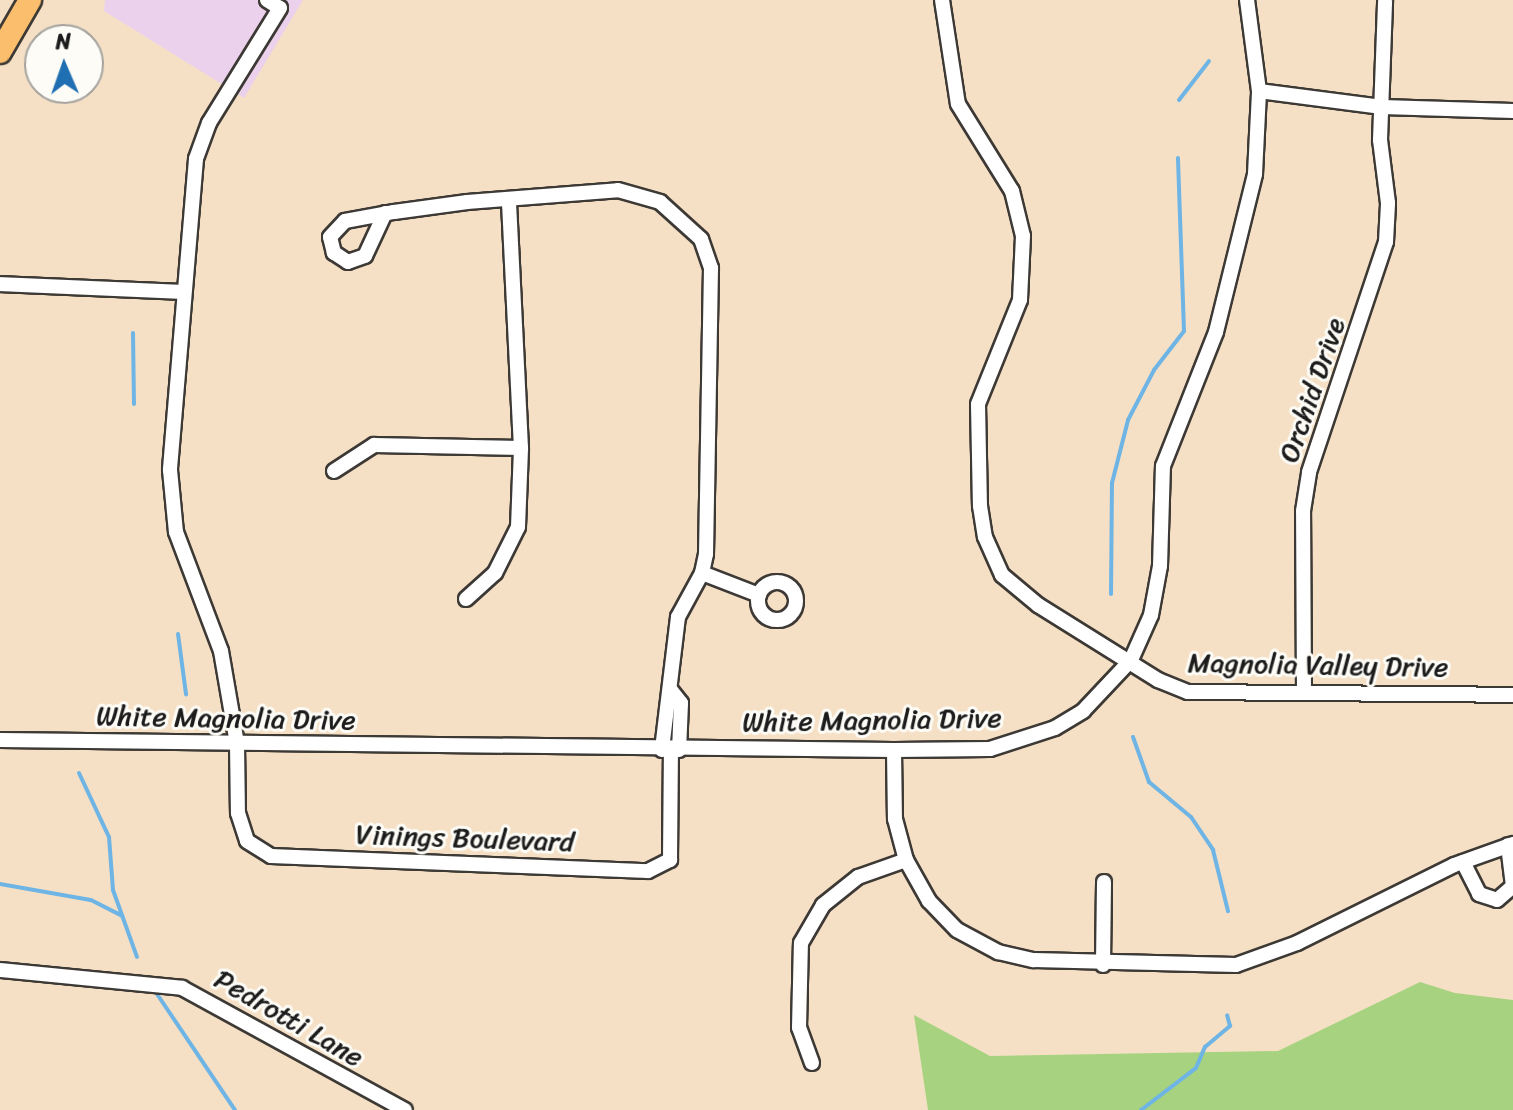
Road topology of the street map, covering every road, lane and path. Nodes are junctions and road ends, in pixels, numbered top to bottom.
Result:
1 (30, 0) edge
2 (267, 0) edge
3 (942, 0) edge
4 (1247, 0) edge
5 (1385, 1) edge
6 (0, 52) edge
7 (1259, 91) junction
8 (1382, 107) junction
9 (1513, 111) edge
10 (509, 199) junction
11 (385, 213) dead end
12 (0, 284) edge
13 (183, 292) junction
14 (521, 448) junction
15 (334, 471) dead end
16 (702, 573) junction
17 (759, 595) dead end
18 (466, 599) dead end
19 (1131, 660) junction
20 (1304, 693) junction
21 (1513, 695) edge
22 (0, 740) edge
23 (237, 744) junction
24 (671, 750) junction
25 (894, 750) junction
26 (1511, 844) edge
27 (906, 860) junction
28 (1463, 862) junction
29 (1104, 882) dead end
30 (1103, 965) junction
31 (0, 970) edge
32 (812, 1063) dead end
33 (405, 1110) edge

1 - 6 main road
2 - 13 street
3 - 19 street, Magnolia Valley Drive
4 - 7 street, White Magnolia Drive
5 - 8 street, Orchid Drive
7 - 8 street
7 - 19 street, White Magnolia Drive
8 - 9 street
8 - 20 street, Orchid Drive
10 - 11 street
10 - 14 street
10 - 16 street
12 - 13 street
13 - 23 street
14 - 15 street
14 - 18 street
16 - 17 street
16 - 24 street
19 - 20 street, Magnolia Valley Drive
19 - 25 street, White Magnolia Drive
20 - 21 street, Magnolia Valley Drive
22 - 23 street, White Magnolia Drive
23 - 24 street, White Magnolia Drive
23 - 24 street, Vinings Boulevard
24 - 25 street, White Magnolia Drive
25 - 27 street
26 - 28 street
26 - 28 street
27 - 30 street
27 - 32 street
28 - 30 street
29 - 30 street
31 - 33 street, Pedrotti Lane

